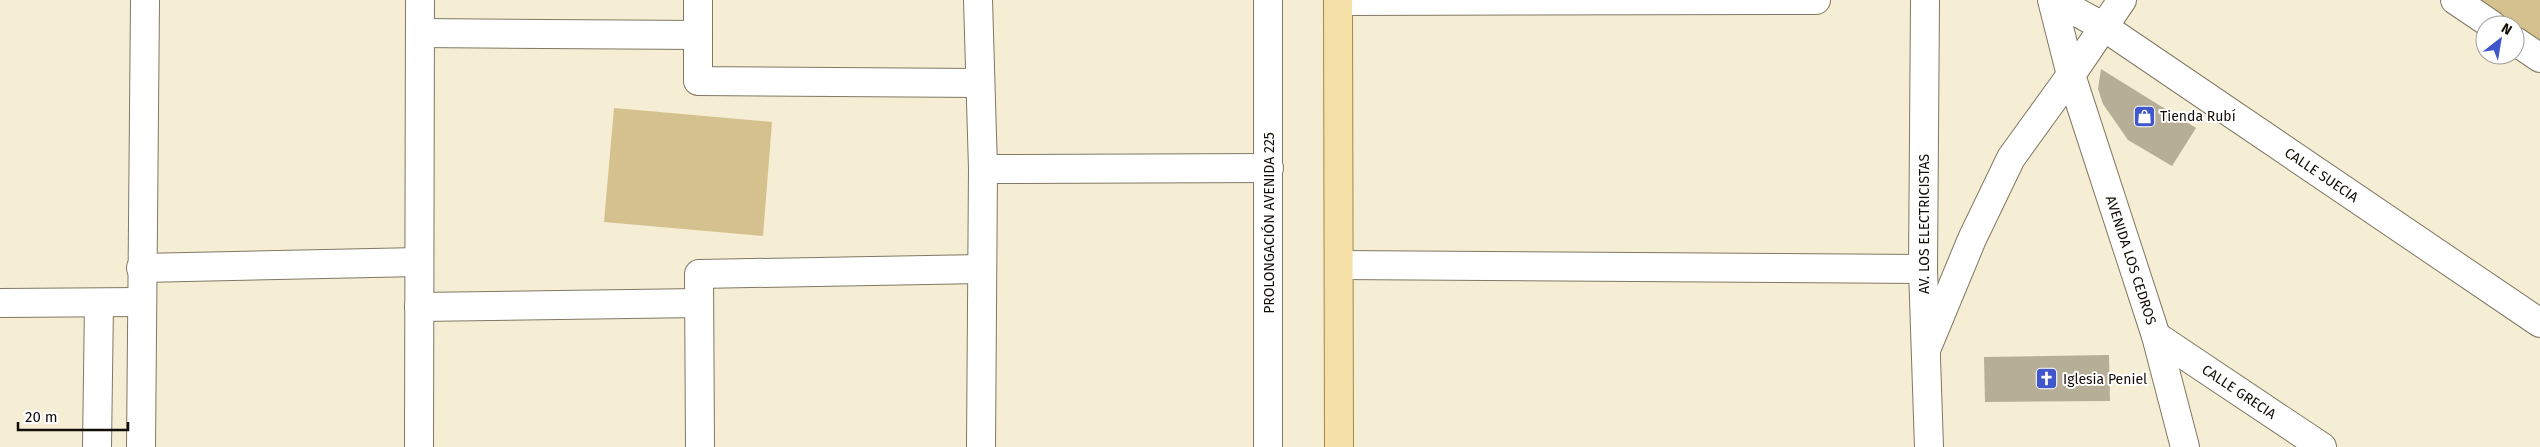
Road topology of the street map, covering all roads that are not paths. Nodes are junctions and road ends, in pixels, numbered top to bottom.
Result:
1 (145, 0) edge
2 (420, 0) edge
3 (698, 0) edge
4 (978, 0) edge
5 (1268, 0) edge
6 (1338, 0) edge
7 (1816, 0) edge
8 (1924, 0) edge
9 (2053, 0) edge
10 (2122, 0) edge
11 (2456, 0) edge
12 (2478, 15) edge
13 (2104, 26) junction
14 (420, 32) junction
15 (698, 35) junction
16 (2525, 48) edge
17 (2540, 58) edge
18 (2072, 75) junction
19 (980, 83) junction
20 (1269, 168) junction
21 (983, 169) junction
22 (419, 262) junction
23 (1339, 265) junction
24 (141, 268) junction
25 (982, 269) junction
26 (1923, 269) junction
27 (140, 302) junction
28 (0, 303) edge
29 (99, 303) junction
30 (699, 303) junction
31 (418, 307) junction
32 (2540, 323) edge
33 (2156, 336) junction
34 (1926, 350) junction
35 (97, 447) edge
36 (141, 447) edge
37 (419, 447) edge
38 (700, 447) edge
39 (980, 447) edge
40 (1268, 447) edge
41 (1339, 447) edge
42 (1929, 447) edge
43 (2185, 447) edge
44 (2322, 447) edge

1 - 24 street
2 - 14 street
3 - 15 street
4 - 19 street
5 - 20 street, PROLONGACIÓN AVENIDA 225
6 - 7 street
6 - 23 main road
8 - 26 street, AV. LOS ELECTRICISTAS
9 - 13 street, CALLE SUECIA
9 - 18 street, AVENIDA LOS CEDROS
10 - 13 street
11 - 12 street
13 - 18 street
13 - 32 street, CALLE SUECIA
14 - 15 street
14 - 22 street
15 - 19 street
16 - 17 street
18 - 33 street, AVENIDA LOS CEDROS
18 - 34 street
19 - 21 street
20 - 21 street
20 - 40 street, PROLONGACIÓN AVENIDA 225
21 - 25 street
22 - 24 street
22 - 31 street
23 - 26 street
23 - 41 main road
24 - 27 street
25 - 30 street
25 - 39 street
26 - 34 street, AV. LOS ELECTRICISTAS
27 - 29 street
27 - 36 street
28 - 29 street
29 - 35 street
30 - 31 street
30 - 38 street
31 - 37 street
33 - 43 street, AVENIDA LOS CEDROS
33 - 44 street, CALLE GRECIA
34 - 42 street, AV. LOS ELECTRICISTAS

